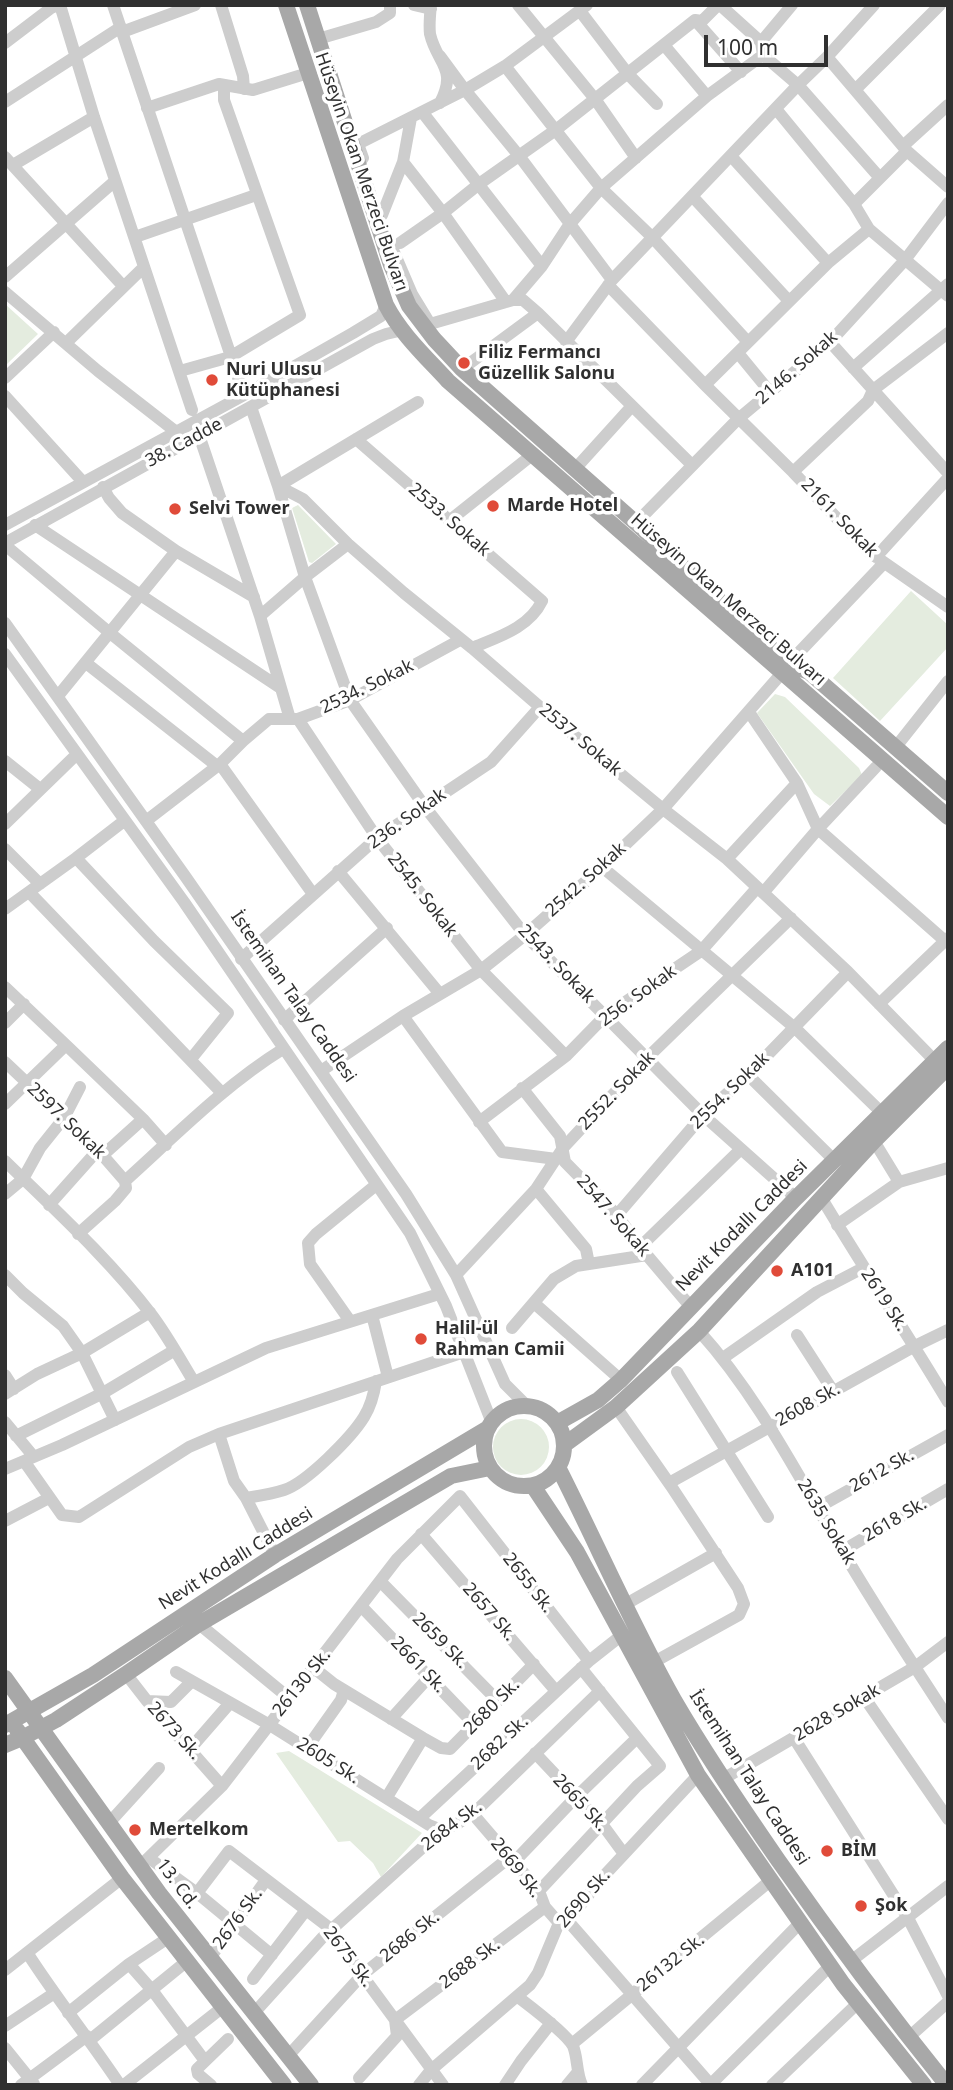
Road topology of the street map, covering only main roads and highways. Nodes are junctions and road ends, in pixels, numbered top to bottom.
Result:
1 (286, 5) edge
2 (307, 5) edge
3 (785, 668) junction
4 (948, 793) edge
5 (948, 802) edge
6 (948, 817) edge
7 (948, 831) edge
8 (948, 1048) edge
9 (944, 1069) edge
10 (557, 1423) junction
11 (490, 1425) junction
12 (564, 1445) junction
13 (558, 1467) junction
14 (490, 1468) junction
15 (533, 1486) junction
16 (91, 1676) junction
17 (5, 1678) edge
18 (61, 1693) junction
19 (30, 1705) junction
20 (70, 1711) junction
21 (7, 1720) edge
22 (43, 1732) junction
23 (22, 1738) junction
24 (5, 1745) edge
25 (69, 1768) junction
26 (86, 1790) junction
27 (277, 2082) edge
28 (311, 2085) edge
29 (924, 2085) edge
30 (947, 2085) edge

1 - 3 main road, Hüseyin Okan Merzeci Bulvarı
2 - 3 main road, Hüseyin Okan Merzeci Bulvarı
3 - 4 main road
3 - 5 main road, Hüseyin Okan Merzeci Bulvarı
3 - 6 main road, Hüseyin Okan Merzeci Bulvarı
3 - 7 main road
8 - 9 main road, Nevit Kodallı Caddesi
9 - 10 main road, Nevit Kodallı Caddesi
9 - 12 main road, Nevit Kodallı Caddesi
10 - 11 main road
10 - 12 main road
11 - 14 main road
11 - 16 main road, Nevit Kodallı Caddesi
12 - 13 main road
13 - 15 main road
13 - 30 main road, İstemihan Talay Caddesi
14 - 15 main road
14 - 20 main road
15 - 29 main road, İstemihan Talay Caddesi
16 - 18 main road, Nevit Kodallı Caddesi
16 - 19 main road
17 - 18 main road
17 - 19 main road, 13. Cd.
18 - 19 main road, Nevit Kodallı Caddesi
19 - 21 main road, Nevit Kodallı Caddesi
19 - 22 main road, 13. Cd.
20 - 22 main road
20 - 25 main road
21 - 23 main road
22 - 23 main road
22 - 25 main road, 13. Cd.
22 - 26 main road
23 - 24 main road
23 - 27 main road
25 - 26 main road, 13. Cd.
26 - 28 main road, 13. Cd.

